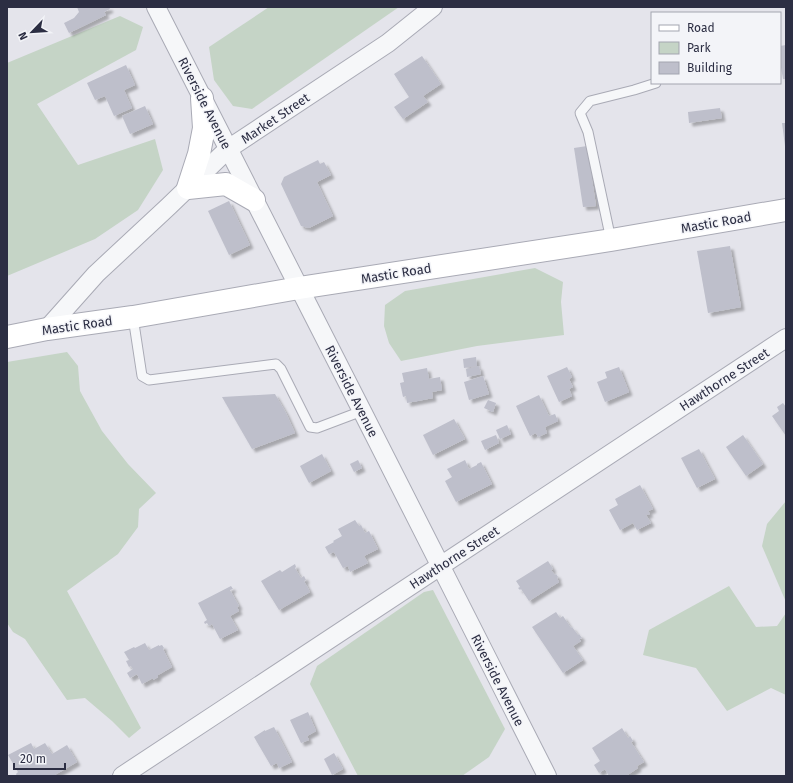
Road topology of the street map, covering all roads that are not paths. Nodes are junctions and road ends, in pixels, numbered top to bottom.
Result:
1 (156, 7) edge
2 (433, 7) edge
3 (653, 84) edge
4 (202, 98) junction
5 (228, 149) junction
6 (188, 188) junction
7 (254, 200) junction
8 (786, 210) edge
9 (611, 240) junction
10 (299, 288) junction
11 (133, 317) junction
12 (47, 329) junction
13 (7, 337) edge
14 (786, 338) edge
15 (362, 411) junction
16 (440, 566) junction
17 (122, 776) edge
18 (547, 776) edge

1 - 4 street, Riverside Avenue
2 - 5 street, Market Street
3 - 9 lane
4 - 5 street, Riverside Avenue
4 - 6 main road
5 - 6 street, Market Street
5 - 7 street, Riverside Avenue
6 - 7 main road
6 - 12 street, Market Street
7 - 10 street, Riverside Avenue
8 - 9 main road, Mastic Road
9 - 10 main road, Mastic Road
10 - 11 main road, Mastic Road
10 - 15 street, Riverside Avenue
11 - 12 main road, Mastic Road
11 - 15 lane
12 - 13 main road, Mastic Road
14 - 16 street, Hawthorne Street
15 - 16 street, Riverside Avenue
16 - 17 street, Hawthorne Street
16 - 18 street, Riverside Avenue

